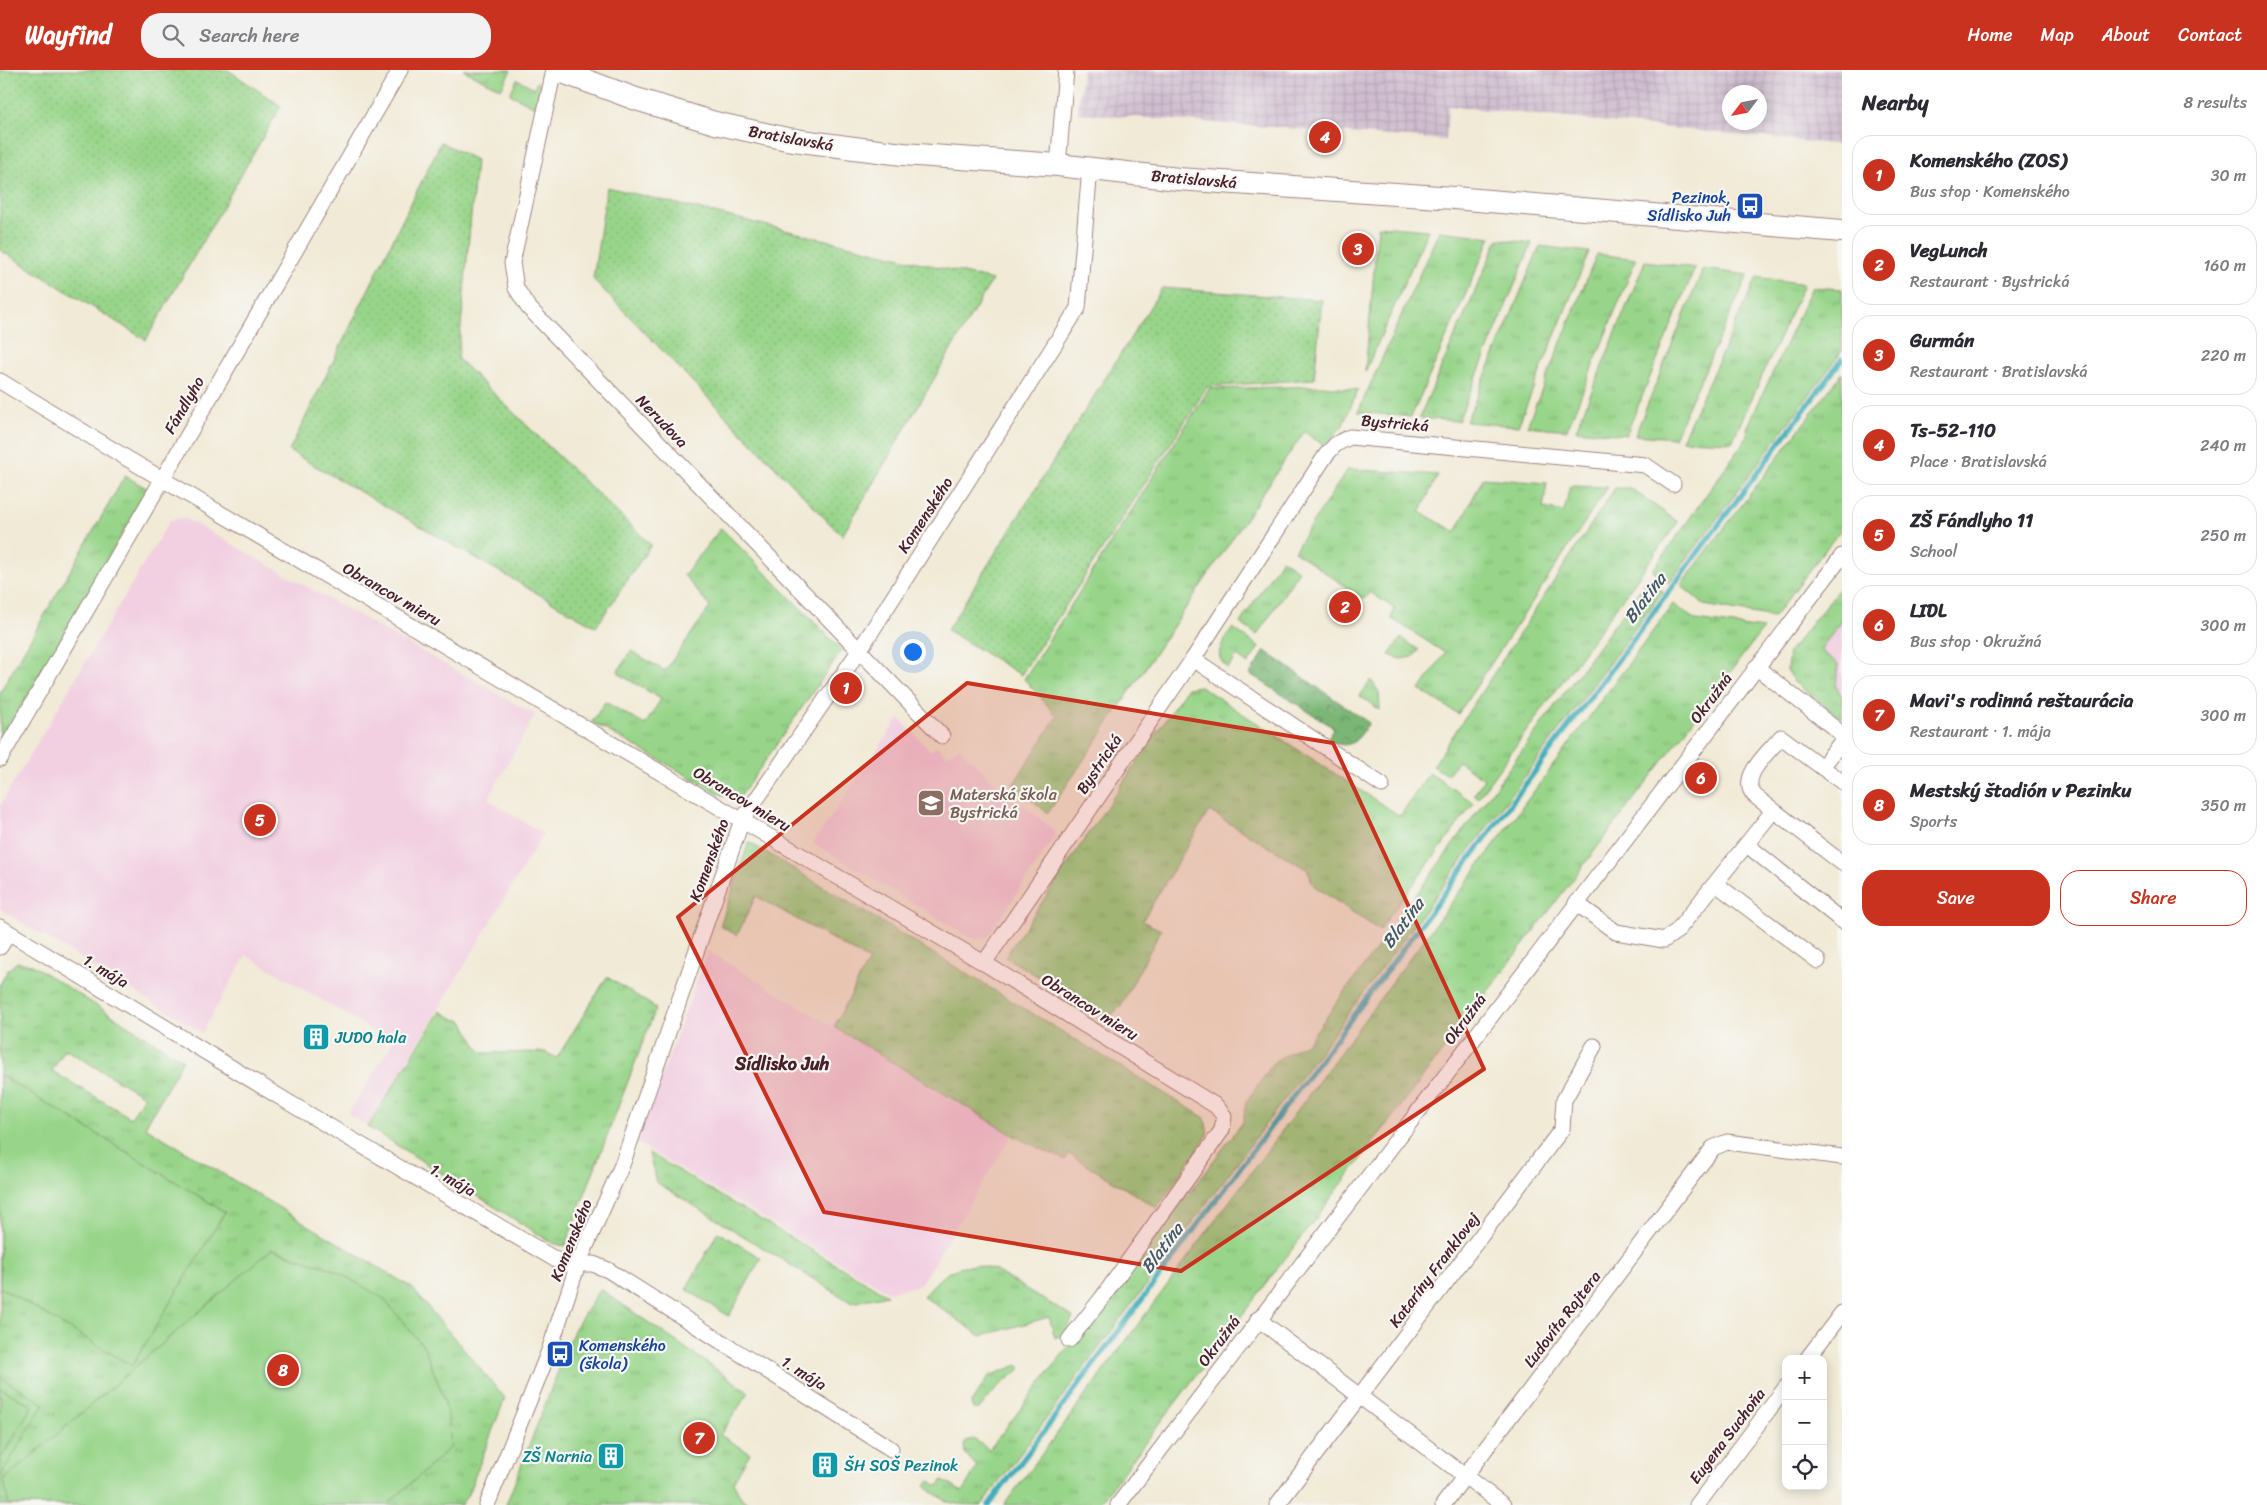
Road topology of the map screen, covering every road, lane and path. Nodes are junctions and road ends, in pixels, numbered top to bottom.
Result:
1 (400, 70) edge
2 (555, 70) edge
3 (1066, 70) edge
4 (1058, 165) junction
5 (1090, 168) junction
6 (1842, 231) edge
7 (0, 381) edge
8 (164, 480) junction
9 (1674, 484) dead end
10 (1842, 556) edge
11 (859, 651) junction
12 (1193, 659) junction
13 (1756, 667) junction
14 (1842, 734) edge
15 (942, 736) dead end
16 (1842, 741) edge
17 (0, 759) edge
18 (1822, 767) junction
19 (1842, 782) edge
20 (1382, 785) dead end
21 (1773, 811) junction
22 (742, 820) junction
23 (1747, 844) junction
24 (1842, 863) edge
25 (1716, 884) junction
26 (1576, 903) junction
27 (1842, 921) edge
28 (4, 930) edge
29 (0, 947) edge
30 (1818, 961) dead end
31 (984, 963) junction
32 (1594, 1046) dead end
33 (1842, 1157) edge
34 (578, 1264) junction
35 (1842, 1313) edge
36 (1258, 1319) junction
37 (1068, 1340) dead end
38 (1810, 1355) edge
39 (1782, 1392) edge
40 (1360, 1396) junction
41 (891, 1449) dead end
42 (1465, 1476) junction
43 (488, 1505) edge
44 (1118, 1505) edge
45 (1277, 1505) edge
46 (1443, 1505) edge
47 (1502, 1505) edge
48 (1697, 1505) edge

1 - 8 street, Fándlyho
2 - 4 main road, Bratislavská
2 - 11 street, Nerudova
3 - 4 street
4 - 5 main road, Bratislavská
5 - 6 main road, Bratislavská
5 - 11 street, Komenského
7 - 8 street, Obrancov mieru
8 - 17 street, Fándlyho
8 - 22 street, Obrancov mieru
9 - 12 street, Bystrická
10 - 13 street, Okružná
11 - 15 street, Nerudova
11 - 22 street, Komenského
12 - 20 street
12 - 31 street, Bystrická
13 - 14 street
13 - 26 street, Okružná
16 - 18 street
18 - 19 street
18 - 21 street
21 - 23 street
21 - 24 street
22 - 31 street, Obrancov mieru
22 - 34 street, Komenského
23 - 25 street
23 - 27 street
25 - 26 street
25 - 30 street
26 - 36 street, Okružná
28 - 29 street
28 - 34 street, 1. mája
31 - 37 street, Obrancov mieru
32 - 40 street, Kataríny Franklovej
33 - 42 street, Ľudovíta Rajtera
34 - 41 street, 1. mája
34 - 43 street, Komenského
35 - 38 street
36 - 40 street
36 - 44 street, Okružná
39 - 48 street, Eugena Suchoňa
40 - 42 street
40 - 45 street, Kataríny Franklovej
42 - 46 street, Ľudovíta Rajtera
42 - 47 street

